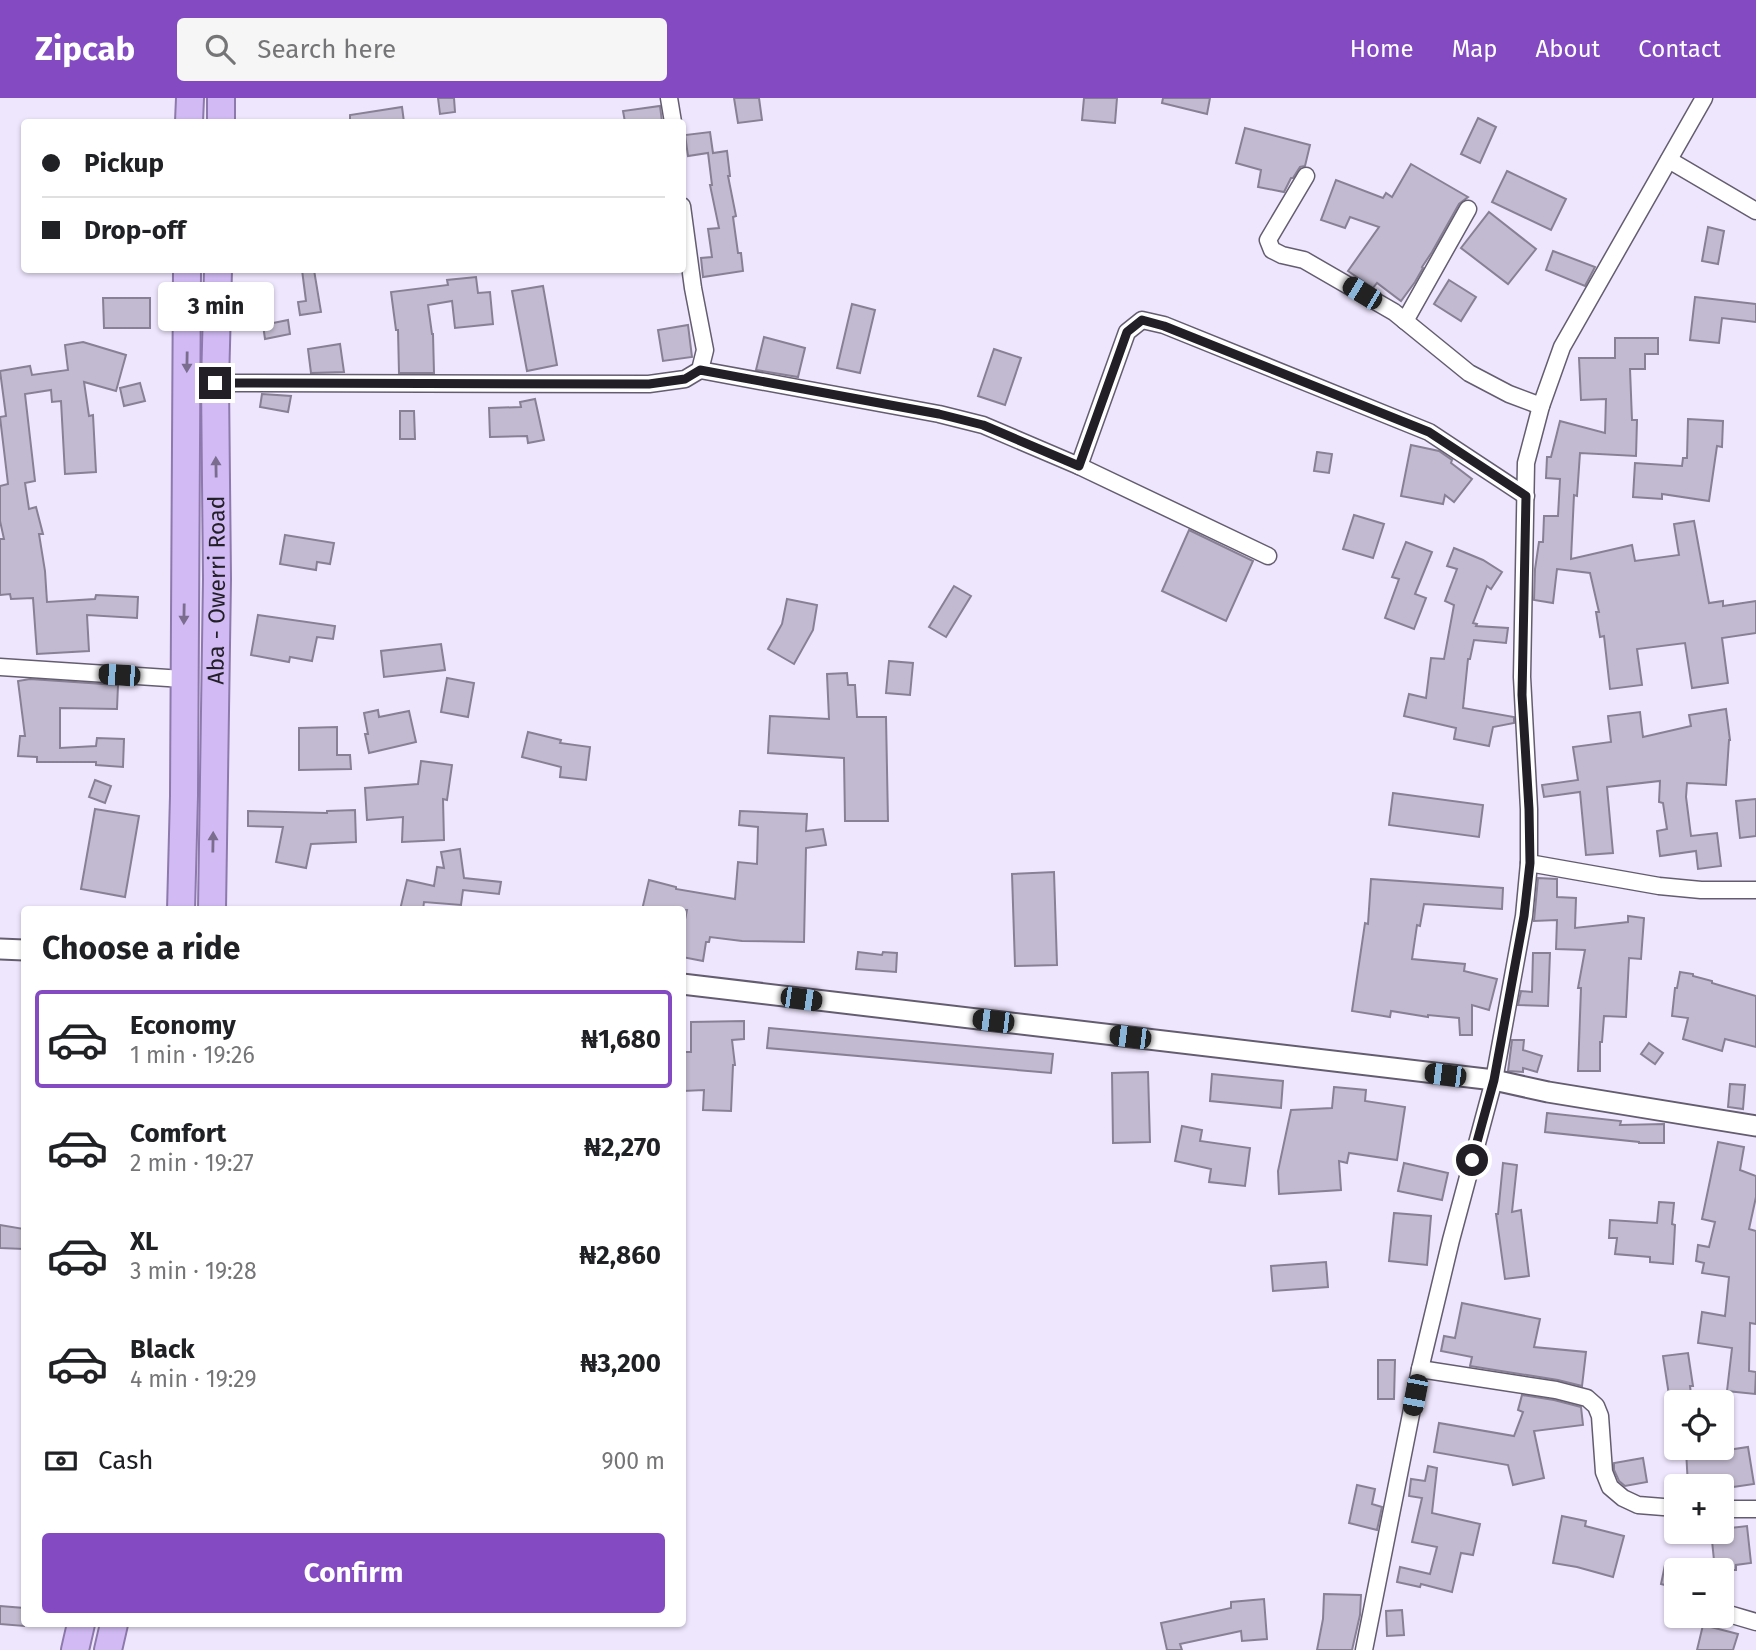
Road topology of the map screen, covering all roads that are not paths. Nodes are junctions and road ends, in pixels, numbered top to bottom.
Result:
1 (190, 98) edge
2 (221, 98) edge
3 (669, 98) edge
4 (1704, 98) edge
5 (190, 119) edge
6 (220, 119) edge
7 (672, 119) edge
8 (1669, 160) junction
9 (1306, 176) dead end
10 (1468, 209) dead end
11 (1756, 211) edge
12 (686, 236) edge
13 (187, 273) edge
14 (218, 273) edge
15 (1405, 321) junction
16 (700, 370) junction
17 (215, 383) junction
18 (1541, 406) junction
19 (1079, 466) junction
20 (1526, 496) junction
21 (1268, 556) dead end
22 (185, 578) junction
23 (217, 579) junction
24 (0, 667) edge
25 (183, 679) junction
26 (1530, 863) junction
27 (1756, 890) edge
28 (181, 906) edge
29 (212, 906) edge
30 (0, 949) edge
31 (21, 950) edge
32 (686, 984) edge
33 (1494, 1080) junction
34 (1756, 1126) edge
35 (1420, 1369) junction
36 (1664, 1507) edge
37 (1734, 1509) edge
38 (1756, 1509) edge
39 (1734, 1616) edge
40 (1756, 1622) edge
41 (80, 1627) edge
42 (113, 1627) edge
43 (75, 1650) edge
44 (108, 1650) edge
45 (1364, 1650) edge

1 - 5 highway
2 - 6 highway
3 - 7 street
4 - 8 street
8 - 11 street
8 - 18 street
9 - 15 street
10 - 15 street
12 - 16 street
13 -> 22 highway, Aba - Owerri Road
14 - 17 highway, Aba - Owerri Road
15 - 18 street
16 - 17 street
16 - 19 street
23 -> 17 highway, Aba - Owerri Road
18 - 20 street
19 - 20 street
19 - 21 street
20 - 26 street
22 - 23 highway
22 -> 25 highway, Aba - Owerri Road
29 -> 23 highway, Aba - Owerri Road
24 - 25 street
25 - 28 highway, Aba - Owerri Road
26 - 27 street
26 - 33 street
30 - 31 street
32 - 33 street
33 - 34 street
33 - 35 street
35 - 36 street
35 - 45 street
37 - 38 street
39 - 40 street
41 - 43 highway
42 - 44 highway

